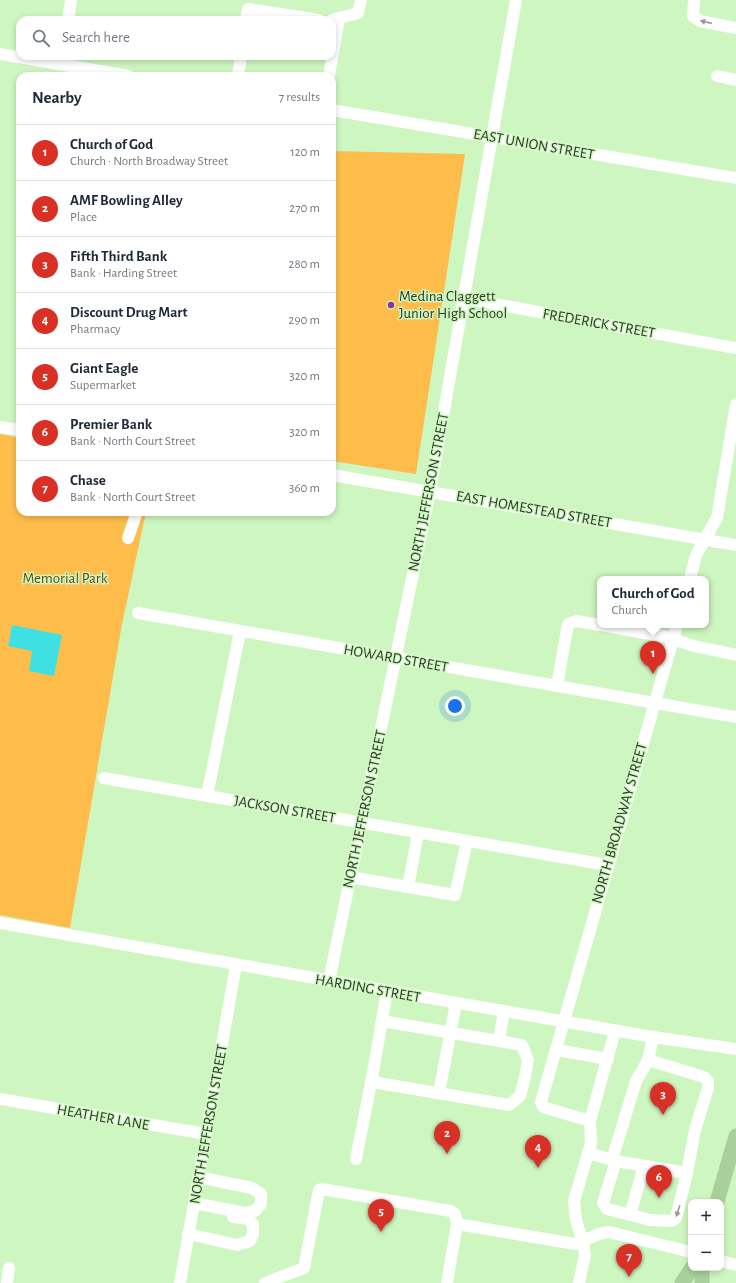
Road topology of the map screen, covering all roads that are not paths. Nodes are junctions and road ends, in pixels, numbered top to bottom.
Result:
1 (72, 0) edge
2 (361, 0) edge
3 (516, 0) edge
4 (694, 0) edge
5 (69, 16) edge
6 (247, 16) edge
7 (293, 16) edge
8 (336, 19) edge
9 (736, 28) edge
10 (0, 54) edge
11 (16, 56) edge
12 (60, 60) edge
13 (240, 60) edge
14 (331, 60) edge
15 (112, 72) edge
16 (239, 72) edge
17 (329, 72) edge
18 (717, 76) dead end
19 (736, 80) edge
20 (336, 111) edge
21 (492, 137) junction
22 (736, 178) edge
23 (462, 298) junction
24 (736, 348) edge
25 (736, 404) edge
26 (0, 427) edge
27 (16, 429) edge
28 (336, 476) edge
29 (430, 491) junction
30 (136, 516) edge
31 (128, 538) dead end
32 (705, 539) junction
33 (736, 545) edge
34 (691, 576) edge
35 (138, 613) dead end
36 (597, 624) edge
37 (616, 628) edge
38 (676, 628) edge
39 (240, 631) junction
40 (673, 639) junction
41 (736, 655) edge
42 (396, 657) junction
43 (557, 686) junction
44 (654, 703) junction
45 (736, 716) edge
46 (104, 778) dead end
47 (207, 796) junction
48 (361, 823) junction
49 (418, 833) junction
50 (467, 841) junction
51 (607, 865) junction
52 (350, 877) junction
53 (408, 887) junction
54 (0, 923) edge
55 (236, 965) junction
56 (329, 981) junction
57 (388, 991) junction
58 (456, 1003) junction
59 (504, 1011) junction
60 (382, 1021) junction
61 (563, 1022) junction
62 (615, 1031) junction
63 (450, 1032) junction
64 (653, 1037) junction
65 (500, 1040) junction
66 (556, 1050) junction
67 (736, 1050) edge
68 (608, 1059) junction
69 (648, 1060) junction
70 (372, 1078) junction
71 (439, 1093) junction
72 (0, 1099) edge
73 (590, 1121) junction
74 (206, 1134) junction
75 (736, 1136) edge
76 (734, 1151) edge
77 (588, 1153) junction
78 (356, 1159) dead end
79 (614, 1160) junction
80 (644, 1166) junction
81 (686, 1173) junction
82 (198, 1177) junction
83 (717, 1199) edge
84 (193, 1206) junction
85 (630, 1215) junction
86 (457, 1224) junction
87 (188, 1234) junction
88 (582, 1241) junction
89 (688, 1251) edge
90 (724, 1261) edge
91 (736, 1265) edge
92 (9, 1268) dead end
93 (690, 1271) edge
94 (702, 1271) edge
95 (7, 1283) edge
96 (180, 1283) edge
97 (265, 1283) edge
98 (446, 1283) edge
99 (579, 1283) edge
100 (682, 1283) edge
101 (702, 1283) edge

1 - 5 street
2 - 8 street
3 - 21 street, NORTH JEFFERSON STREET
9 -> 4 street
6 - 7 street
10 - 11 street
12 - 15 street
13 - 16 street
14 - 17 street
18 - 19 street
20 - 21 street, EAST UNION STREET
21 - 22 street, EAST UNION STREET
21 - 23 street, NORTH JEFFERSON STREET
23 - 24 street, FREDERICK STREET
23 - 29 street, NORTH JEFFERSON STREET
25 - 32 street
26 - 27 street
28 - 29 street, EAST HOMESTEAD STREET
29 - 32 street, EAST HOMESTEAD STREET
29 - 42 street, NORTH JEFFERSON STREET
30 - 31 street
32 - 33 street, EAST HOMESTEAD STREET
32 - 34 street
35 - 39 street, HOWARD STREET
36 - 43 street
37 - 40 street
38 - 40 street, NORTH BROADWAY STREET
39 - 42 street, HOWARD STREET
39 - 47 street
40 - 41 street
40 - 44 street, NORTH BROADWAY STREET
42 - 43 street, HOWARD STREET
42 - 48 street, NORTH JEFFERSON STREET
43 - 44 street, HOWARD STREET
44 - 45 street, HOWARD STREET
44 - 51 street, NORTH BROADWAY STREET
46 - 47 street, JACKSON STREET
47 - 48 street, JACKSON STREET
48 - 49 street, JACKSON STREET
48 - 52 street, NORTH JEFFERSON STREET
49 - 50 street, JACKSON STREET
49 - 53 street
50 - 51 street, JACKSON STREET
50 - 53 street
51 - 61 street, NORTH BROADWAY STREET
52 - 53 street
52 - 56 street, NORTH JEFFERSON STREET
54 - 55 street, HARDING STREET
55 - 56 street, HARDING STREET
55 - 74 street, NORTH JEFFERSON STREET
56 - 57 street, HARDING STREET
57 - 58 street, HARDING STREET
57 - 60 street
58 - 59 street, HARDING STREET
58 - 63 street
59 - 61 street, HARDING STREET
59 - 65 street
60 - 63 street
60 - 70 street
61 - 62 street, HARDING STREET
61 - 66 street, NORTH BROADWAY STREET
62 - 64 street, HARDING STREET
62 - 68 street
63 - 65 street
63 - 71 street
64 - 67 street, HARDING STREET
64 - 69 street
65 - 71 street
66 - 68 street
66 - 73 street, NORTH BROADWAY STREET
68 - 73 street
69 - 79 street
69 - 81 street
70 - 71 street
70 - 78 street
72 - 74 street, HEATHER LANE
73 - 77 street
74 - 82 street, NORTH JEFFERSON STREET
75 - 76 main road
76 - 83 main road
77 - 79 street
77 - 88 street
79 - 80 street
79 - 85 street
80 - 81 street
80 - 85 street
81 -> 85 street
82 - 84 street, NORTH JEFFERSON STREET
82 - 84 street
84 - 87 street, NORTH JEFFERSON STREET
84 - 87 street
86 - 88 street
86 - 97 street
86 - 98 street
87 - 96 street, NORTH JEFFERSON STREET
88 - 89 street
88 - 99 street
90 - 91 street
92 - 95 street
93 - 100 main road
94 - 101 main road

